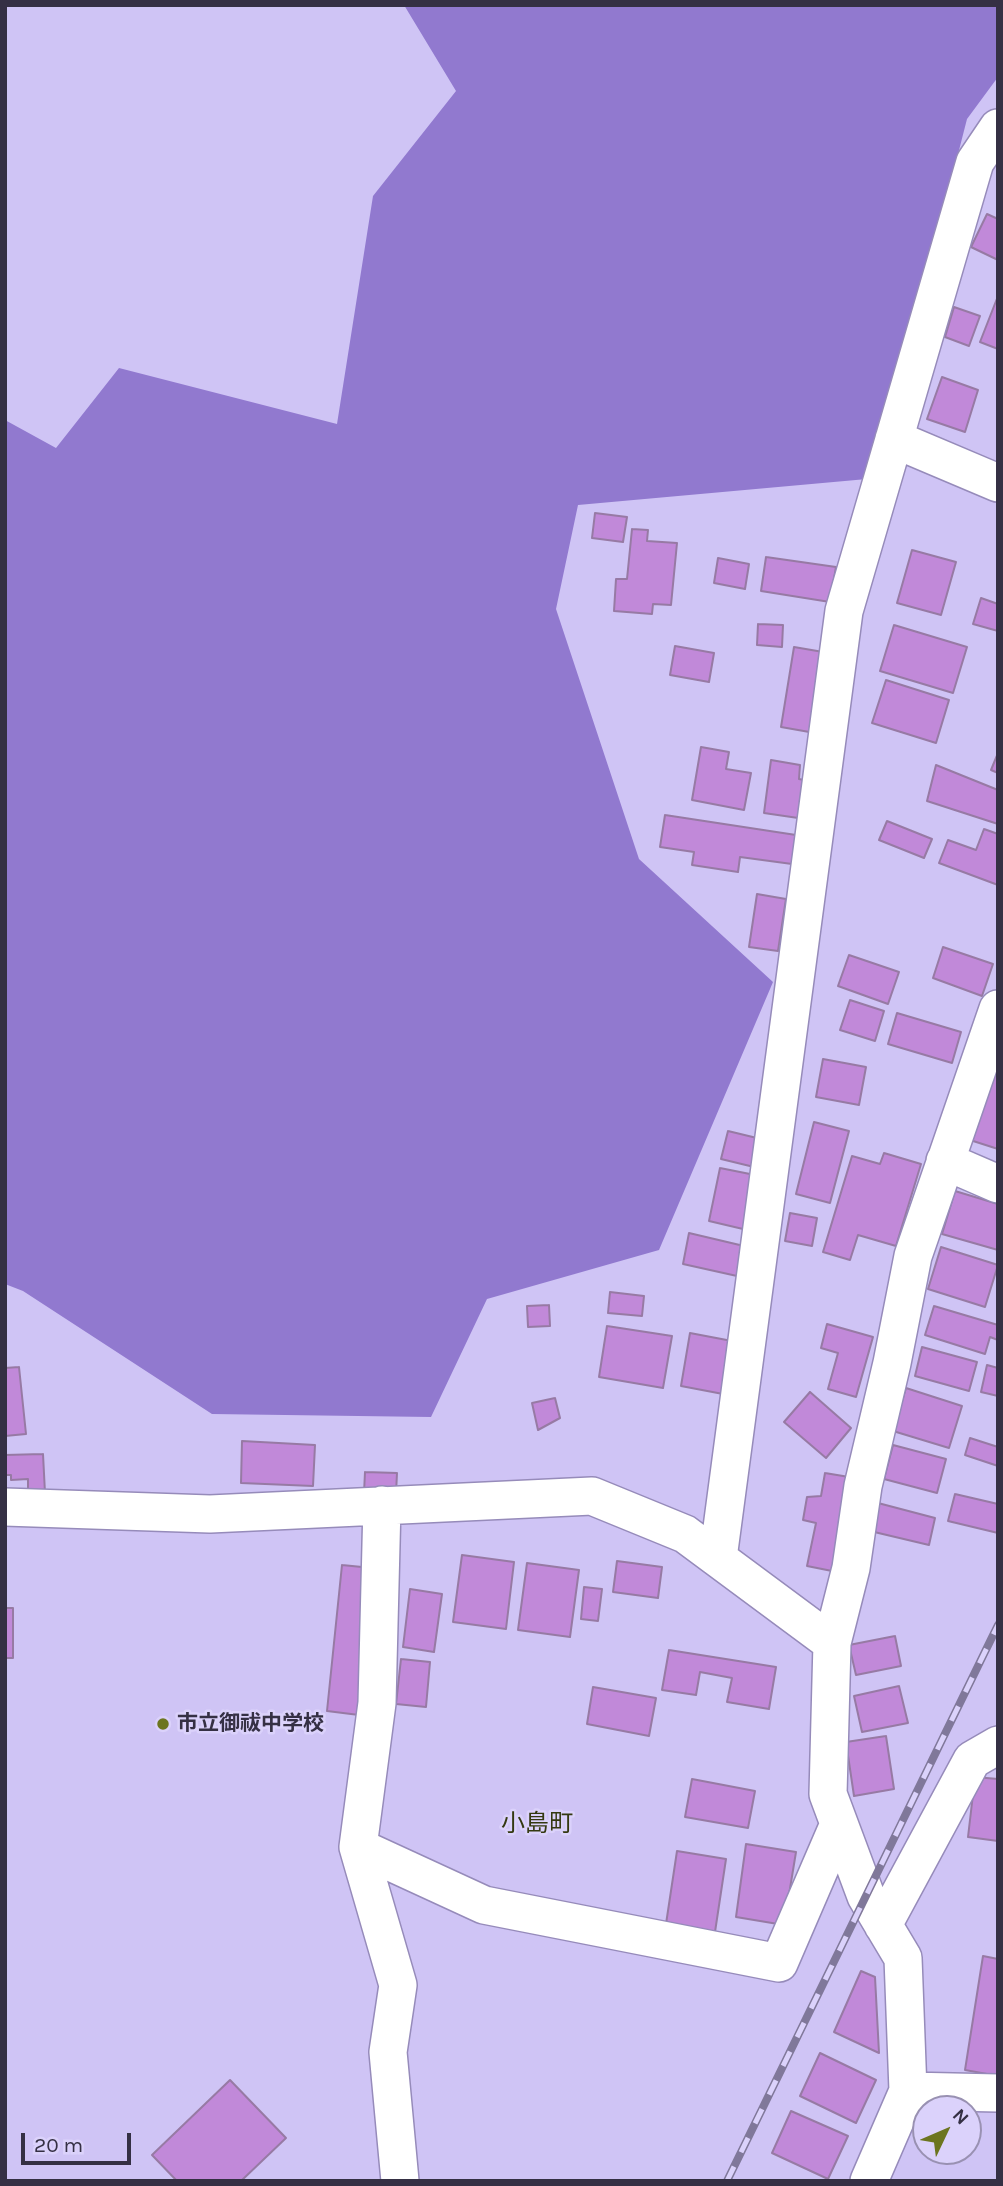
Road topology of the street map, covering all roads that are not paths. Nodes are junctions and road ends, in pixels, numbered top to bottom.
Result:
1 (998, 128) edge
2 (894, 439) junction
3 (998, 483) edge
4 (998, 1009) edge
5 (945, 1161) junction
6 (998, 1184) edge
7 (382, 1505) junction
8 (5, 1507) edge
9 (718, 1558) junction
10 (832, 1643) junction
11 (998, 1745) edge
12 (839, 1824) junction
13 (358, 1847) junction
14 (883, 1926) junction
15 (908, 2091) junction
16 (998, 2092) edge
17 (400, 2181) edge
18 (869, 2181) edge

1 - 2 street
2 - 3 street
2 - 9 street
4 - 5 street
5 - 6 street
5 - 10 street
7 - 8 street
7 - 9 street
7 - 13 street
9 - 10 street
10 - 12 street
11 - 14 street
12 - 13 street
12 - 14 street
13 - 17 street
14 - 15 street
15 - 16 street
15 - 18 street

